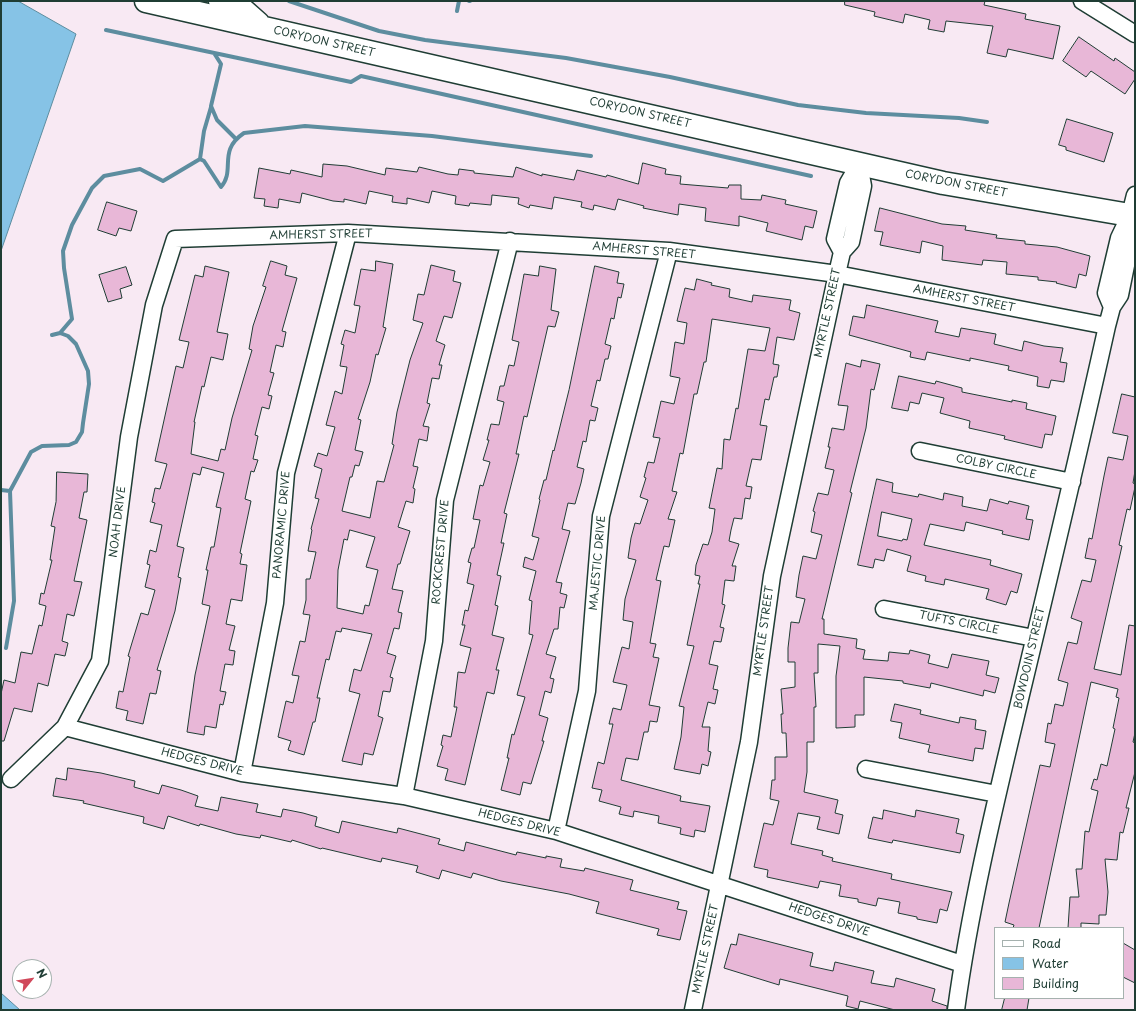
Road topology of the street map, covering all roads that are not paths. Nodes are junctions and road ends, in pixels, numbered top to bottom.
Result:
1 (146, 1) edge
2 (220, 1) edge
3 (1082, 1) edge
4 (263, 28) junction
5 (1135, 34) edge
6 (859, 164) junction
7 (1133, 209) edge
8 (348, 233) junction
9 (175, 239) joint
10 (510, 241) junction
11 (669, 251) junction
12 (837, 274) junction
13 (1107, 326) junction
14 (920, 451) dead end
15 (1072, 482) junction
16 (884, 608) dead end
17 (1034, 638) junction
18 (65, 727) junction
19 (866, 769) dead end
20 (242, 773) junction
21 (11, 779) dead end
22 (997, 794) junction
23 (404, 796) junction
24 (556, 831) junction
25 (720, 884) junction
26 (962, 964) junction
27 (693, 1010) edge
28 (956, 1010) edge

1 - 4 main road, CORYDON STREET
2 - 4 main road
3 - 5 street
4 - 6 main road, CORYDON STREET
6 - 7 main road, CORYDON STREET
6 - 12 street, MYRTLE STREET
7 - 13 street, BOWDOIN STREET
8 - 9 street, AMHERST STREET
8 - 10 street, AMHERST STREET
8 - 20 street, PANORAMIC DRIVE
9 - 18 street, NOAH DRIVE
10 - 11 street, AMHERST STREET
10 - 23 street, ROCKCREST DRIVE
11 - 12 street, AMHERST STREET
11 - 24 street, MAJESTIC DRIVE
12 - 13 street, AMHERST STREET
12 - 25 street, MYRTLE STREET
13 - 15 street, BOWDOIN STREET
14 - 15 street, COLBY CIRCLE
15 - 17 street, BOWDOIN STREET
16 - 17 street, TUFTS CIRCLE
17 - 22 street, BOWDOIN STREET
18 - 20 street, HEDGES DRIVE
18 - 21 street, NOAH DRIVE
19 - 22 street
20 - 23 street, HEDGES DRIVE
22 - 26 street, BOWDOIN STREET
23 - 24 street, HEDGES DRIVE
24 - 25 street, HEDGES DRIVE
25 - 26 street, HEDGES DRIVE
25 - 27 street, MYRTLE STREET
26 - 28 street, BOWDOIN STREET

